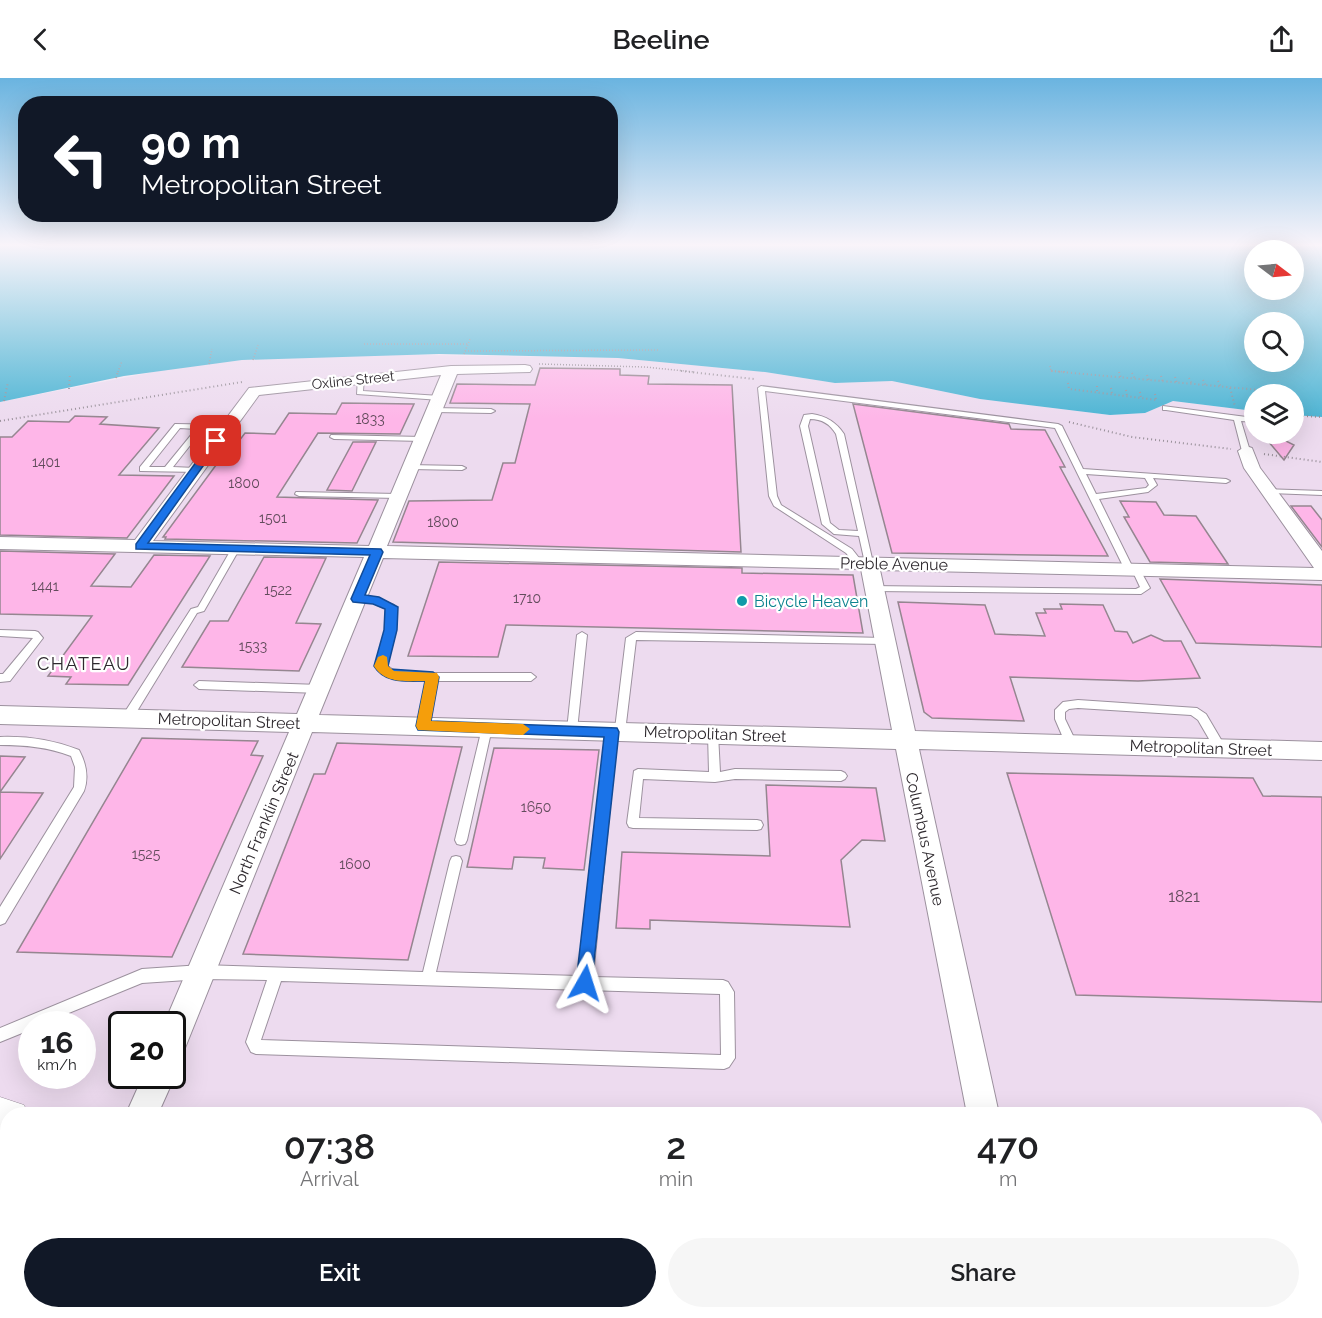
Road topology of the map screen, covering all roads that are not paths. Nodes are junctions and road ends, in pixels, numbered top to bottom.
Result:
1 (525, 369) dead end
2 (451, 370) junction
3 (361, 378) junction
4 (438, 404) junction
5 (1166, 408) dead end
6 (490, 411) dead end
7 (1237, 418) junction
8 (1244, 419) edge
9 (201, 427) junction
10 (227, 427) junction
11 (334, 437) dead end
12 (423, 439) junction
13 (1246, 451) joint
14 (411, 467) junction
15 (462, 468) dead end
16 (167, 470) junction
17 (195, 470) junction
18 (1081, 471) junction
19 (1148, 476) junction
20 (1226, 481) dead end
21 (1269, 491) junction
22 (1322, 492) edge
23 (299, 494) dead end
24 (398, 496) junction
25 (1094, 497) junction
26 (862, 534) junction
27 (0, 543) edge
28 (140, 546) junction
29 (236, 548) junction
30 (377, 552) junction
31 (864, 563) junction
32 (1133, 570) junction
33 (1319, 571) edge
34 (874, 588) junction
35 (357, 599) junction
36 (0, 633) edge
37 (582, 635) dead end
38 (884, 641) junction
39 (433, 677) junction
40 (531, 678) dead end
41 (2, 681) edge
42 (199, 685) dead end
43 (320, 689) junction
44 (0, 715) edge
45 (128, 718) junction
46 (306, 723) junction
47 (423, 726) junction
48 (487, 728) junction
49 (572, 730) junction
50 (616, 732) junction
51 (713, 734) junction
52 (904, 740) junction
53 (0, 741) edge
54 (1071, 744) junction
55 (1220, 748) junction
56 (1322, 751) edge
57 (841, 776) dead end
58 (715, 777) junction
59 (757, 825) dead end
60 (461, 840) dead end
61 (456, 861) dead end
62 (0, 919) edge
63 (202, 972) junction
64 (276, 974) junction
65 (428, 979) junction
66 (585, 983) junction
67 (185, 1011) edge
68 (0, 1035) edge
69 (153, 1089) edge
70 (145, 1107) edge
71 (982, 1107) edge

1 - 2 street, Oxline Street
2 - 3 street, Oxline Street
2 - 4 street, North Franklin Street
3 - 4 lane
3 - 10 street, Oxline Street
4 - 6 lane
4 - 12 street, North Franklin Street
5 - 7 lane
7 - 8 lane
7 - 13 lane
9 - 10 lane
9 - 16 lane
9 - 16 lane
10 - 17 street
11 - 12 lane
12 - 14 street, North Franklin Street
13 - 21 street
14 - 15 lane
14 - 24 street, North Franklin Street
16 - 17 lane
17 - 28 street
18 - 19 lane
18 - 25 lane
18 - 31 lane
19 - 20 lane
19 - 25 lane
21 - 22 lane
21 - 33 street
23 - 24 lane
24 - 30 street, North Franklin Street
25 - 32 lane
26 - 26 lane
26 - 31 lane
27 - 28 street, Preble Avenue
28 - 29 street, Preble Avenue
29 - 30 street, Preble Avenue
29 - 45 lane
30 - 31 street, Preble Avenue
30 - 35 street, North Franklin Street
31 - 32 street, Preble Avenue
31 - 34 street, Columbus Avenue
32 - 33 street, Preble Avenue
32 - 34 lane
34 - 38 street, Columbus Avenue
35 - 39 lane
35 - 43 street, North Franklin Street
36 - 41 lane
37 - 49 lane
38 - 50 lane
38 - 52 street, Columbus Avenue
39 - 40 lane
39 - 47 lane
42 - 43 lane
43 - 46 street, North Franklin Street
44 - 45 street, Metropolitan Street
45 - 46 street, Metropolitan Street
46 - 47 street, Metropolitan Street
46 - 63 street, North Franklin Street
47 - 48 street, Metropolitan Street
48 - 49 street, Metropolitan Street
48 - 60 lane
49 - 50 street, Metropolitan Street
50 - 51 street, Metropolitan Street
50 - 66 lane
51 - 52 street, Metropolitan Street
51 - 58 lane
52 - 54 street, Metropolitan Street
52 - 71 street, Columbus Avenue
53 - 62 lane
54 - 55 street, Metropolitan Street
54 - 55 lane
55 - 56 street, Metropolitan Street
57 - 58 lane
58 - 59 lane
61 - 65 lane
63 - 64 lane
63 - 67 street, North Franklin Street
63 - 68 lane
64 - 65 lane
64 - 66 lane
65 - 66 lane
69 - 70 street

